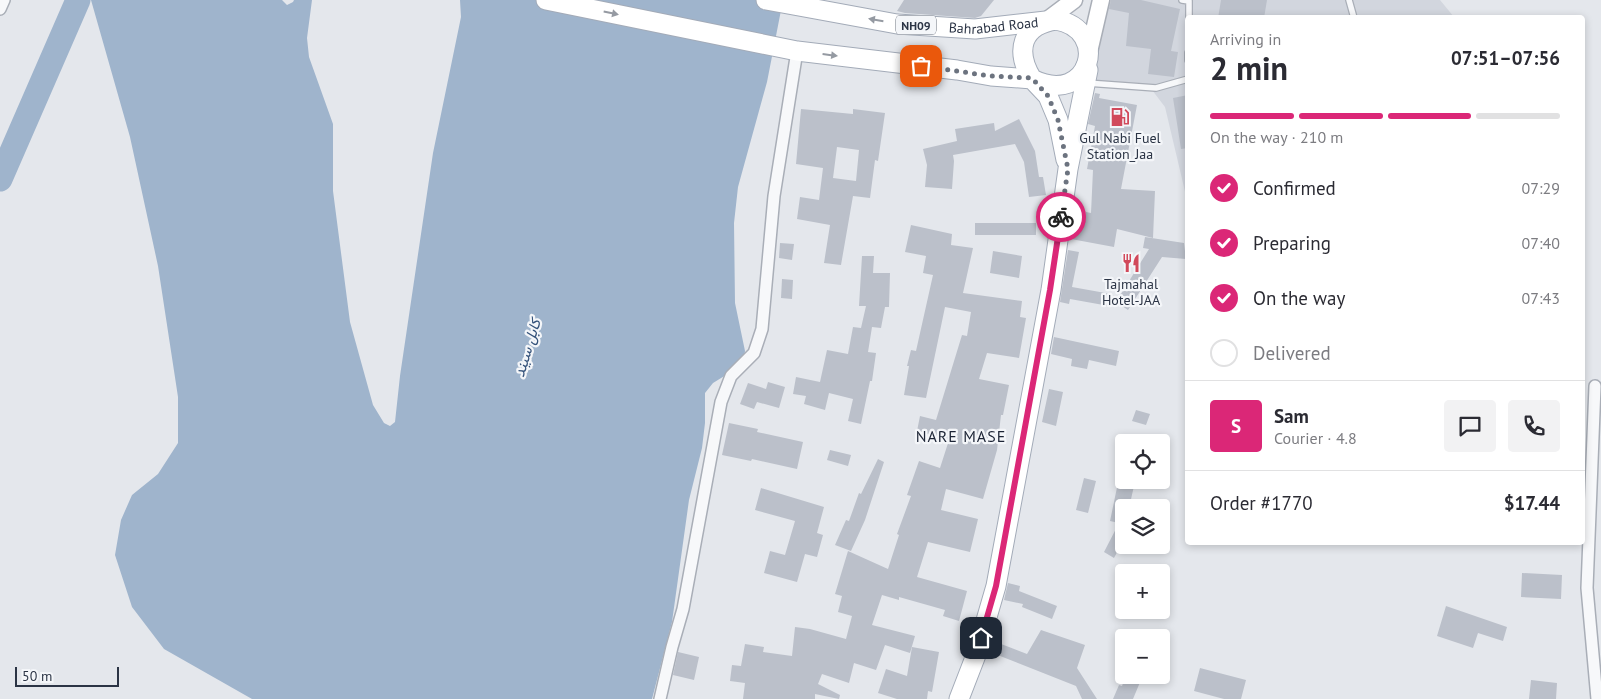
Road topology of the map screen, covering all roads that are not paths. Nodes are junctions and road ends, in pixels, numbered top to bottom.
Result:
1 (4, 0) edge
2 (546, 0) edge
3 (766, 0) edge
4 (1074, 0) edge
5 (1100, 0) edge
6 (1182, 0) edge
7 (1349, 0) edge
8 (0, 9) edge
9 (1189, 15) edge
10 (1353, 15) edge
11 (1046, 21) junction
12 (789, 49) junction
13 (1087, 67) junction
14 (1032, 78) junction
15 (1185, 80) edge
16 (1068, 169) junction
17 (1595, 386) dead end
18 (1592, 446) edge
19 (660, 699) edge
20 (959, 699) edge
21 (1597, 699) edge

1 - 8 street
2 -> 12 main road
11 -> 3 main road, Bahrabad Road / NH09
4 - 11 main road, Bahrabad Road
5 - 13 main road
6 - 9 lane
7 - 10 lane
11 - 13 main road, NH09
11 - 14 main road
12 -> 14 main road
12 - 19 street
13 - 14 main road
13 - 15 lane
13 - 16 main road
14 - 16 main road
16 - 20 main road
17 - 18 street
18 - 21 street

